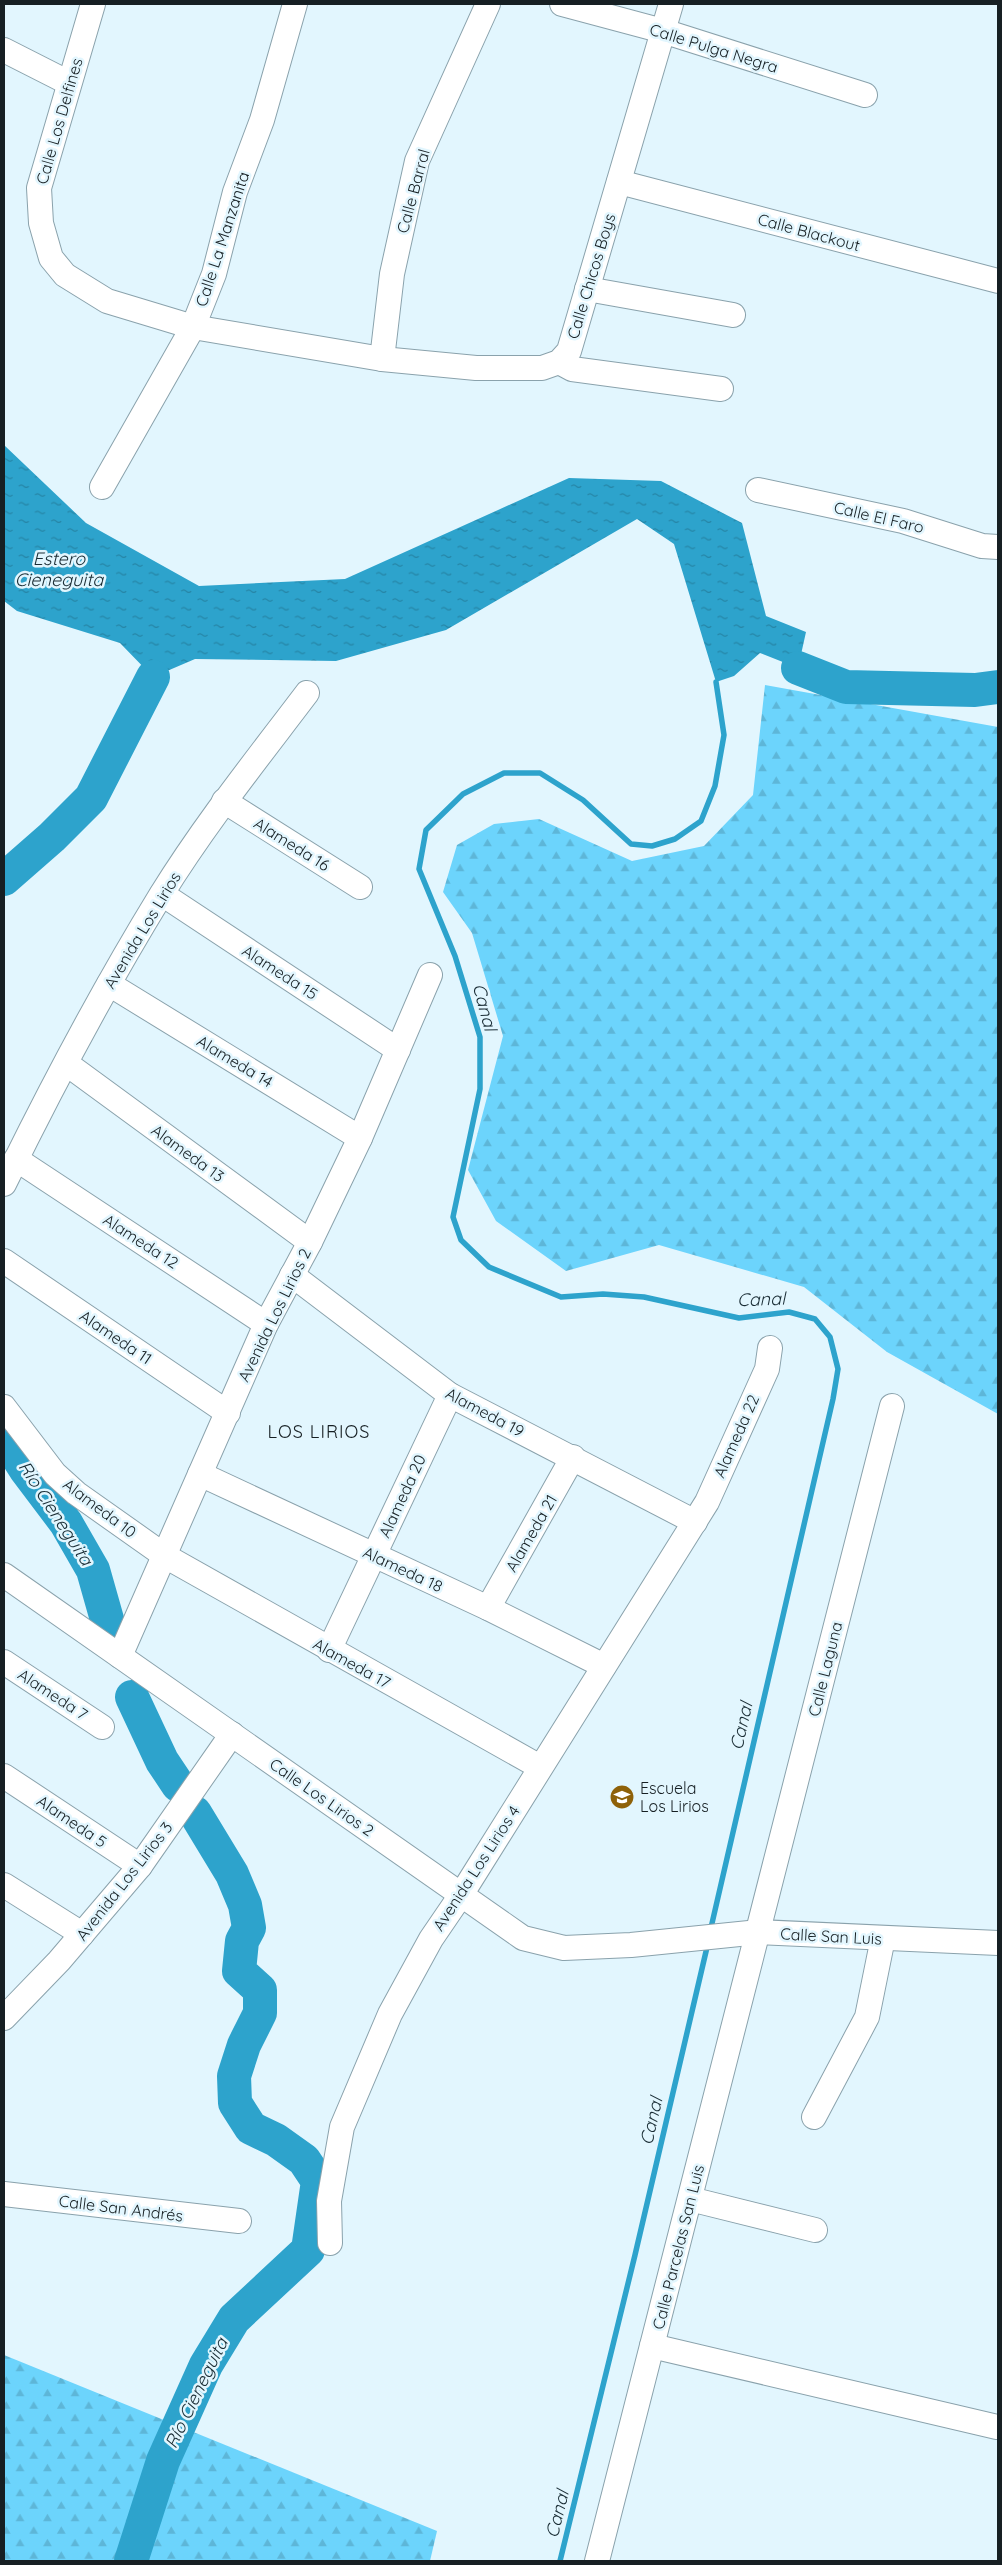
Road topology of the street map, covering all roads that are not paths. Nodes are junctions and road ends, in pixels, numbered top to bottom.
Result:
1 (93, 4) edge
2 (296, 4) edge
3 (488, 4) edge
4 (562, 4) edge
5 (671, 4) edge
6 (663, 31) junction
7 (4, 50) edge
8 (69, 83) junction
9 (864, 95) dead end
10 (619, 182) junction
11 (998, 281) edge
12 (587, 288) junction
13 (733, 315) dead end
14 (193, 327) junction
15 (382, 359) junction
16 (559, 362) junction
17 (722, 389) dead end
18 (102, 487) dead end
19 (758, 490) dead end
20 (998, 547) edge
21 (308, 693) dead end
22 (224, 801) junction
23 (360, 887) dead end
24 (162, 894) junction
25 (430, 975) dead end
26 (109, 984) junction
27 (398, 1050) junction
28 (67, 1064) junction
29 (360, 1138) junction
30 (16, 1159) junction
31 (4, 1184) edge
32 (310, 1242) junction
33 (4, 1261) edge
34 (292, 1275) junction
35 (266, 1324) junction
36 (770, 1348) dead end
37 (450, 1395) junction
38 (892, 1406) dead end
39 (4, 1407) edge
40 (228, 1413) junction
41 (573, 1457) junction
42 (200, 1474) junction
43 (695, 1522) junction
44 (165, 1556) junction
45 (373, 1556) junction
46 (4, 1575) edge
47 (488, 1608) junction
48 (329, 1650) junction
49 (120, 1656) junction
50 (4, 1662) edge
51 (604, 1666) junction
52 (102, 1726) dead end
53 (232, 1734) junction
54 (540, 1767) junction
55 (4, 1776) edge
56 (140, 1866) junction
57 (4, 1885) edge
58 (461, 1895) junction
59 (759, 1932) junction
60 (82, 1934) junction
61 (883, 1938) junction
62 (664, 1942) joint
63 (998, 1943) edge
64 (4, 2018) edge
65 (814, 2117) dead end
66 (4, 2194) edge
67 (690, 2199) junction
68 (239, 2221) dead end
69 (815, 2230) dead end
70 (330, 2243) dead end
71 (652, 2346) junction
72 (997, 2427) edge
73 (597, 2561) edge

1 - 8 street, Calle Los Delfines
2 - 14 street, Calle La Manzanita
3 - 15 street, Calle Barral
4 - 6 street, Calle Pulga Negra
5 - 6 street, Calle Chicos Boys
6 - 9 street, Calle Pulga Negra
6 - 10 street, Calle Chicos Boys
7 - 8 street
8 - 14 street, Calle Los Delfines
10 - 11 street, Calle Blackout
10 - 12 street, Calle Chicos Boys
12 - 13 street
12 - 16 street, Calle Chicos Boys
14 - 15 street
14 - 18 street, Calle La Manzanita
15 - 16 street
16 - 17 street
19 - 20 street, Calle El Faro
21 - 22 street, Avenida Los Lirios
22 - 23 street, Alameda 16
22 - 24 street, Avenida Los Lirios
24 - 26 street, Avenida Los Lirios
24 - 27 street, Alameda 15
25 - 27 street, Avenida Los Lirios 2
26 - 28 street, Avenida Los Lirios
26 - 29 street, Alameda 14
27 - 29 street, Avenida Los Lirios 2
28 - 30 street, Avenida Los Lirios
28 - 32 street, Alameda 13
29 - 32 street, Avenida Los Lirios 2
30 - 31 street, Avenida Los Lirios
30 - 35 street, Alameda 12
32 - 34 street, Avenida Los Lirios 2
33 - 40 street, Alameda 11
34 - 35 street, Avenida Los Lirios 2
34 - 37 street, Alameda 19
35 - 40 street, Avenida Los Lirios 2
36 - 43 street, Alameda 22
37 - 41 street, Alameda 19
37 - 45 street, Alameda 20
38 - 59 street, Calle Laguna
39 - 44 street, Alameda 10
40 - 42 street, Avenida Los Lirios 2
41 - 43 street, Alameda 19
41 - 47 street, Alameda 21
42 - 44 street, Avenida Los Lirios 2
42 - 45 street, Alameda 18
43 - 51 street, Avenida Los Lirios 4
44 - 48 street, Alameda 17
44 - 49 street, Avenida Los Lirios 2
45 - 47 street, Alameda 18
45 - 48 street, Alameda 20
46 - 49 street, Calle Los Lirios 2
47 - 51 street, Alameda 18
48 - 54 street, Alameda 17
49 - 53 street, Calle Los Lirios 2
50 - 52 street, Alameda 7
51 - 54 street, Avenida Los Lirios 4
53 - 56 street, Avenida Los Lirios 3
53 - 58 street, Calle Los Lirios 2
54 - 58 street, Avenida Los Lirios 4
55 - 56 street, Alameda 5
56 - 60 street, Avenida Los Lirios 3
57 - 60 street
58 - 62 street, Calle Los Lirios 2
58 - 70 street, Avenida Los Lirios 4
59 - 61 street, Calle San Luis
59 - 62 street, Calle San Luis
59 - 67 street, Calle Parcelas San Luis
60 - 64 street, Avenida Los Lirios 3
61 - 63 street, Calle San Luis
61 - 65 street
66 - 68 street, Calle San Andrés
67 - 69 street
67 - 71 street, Calle Parcelas San Luis
71 - 72 street
71 - 73 street, Calle Parcelas San Luis

